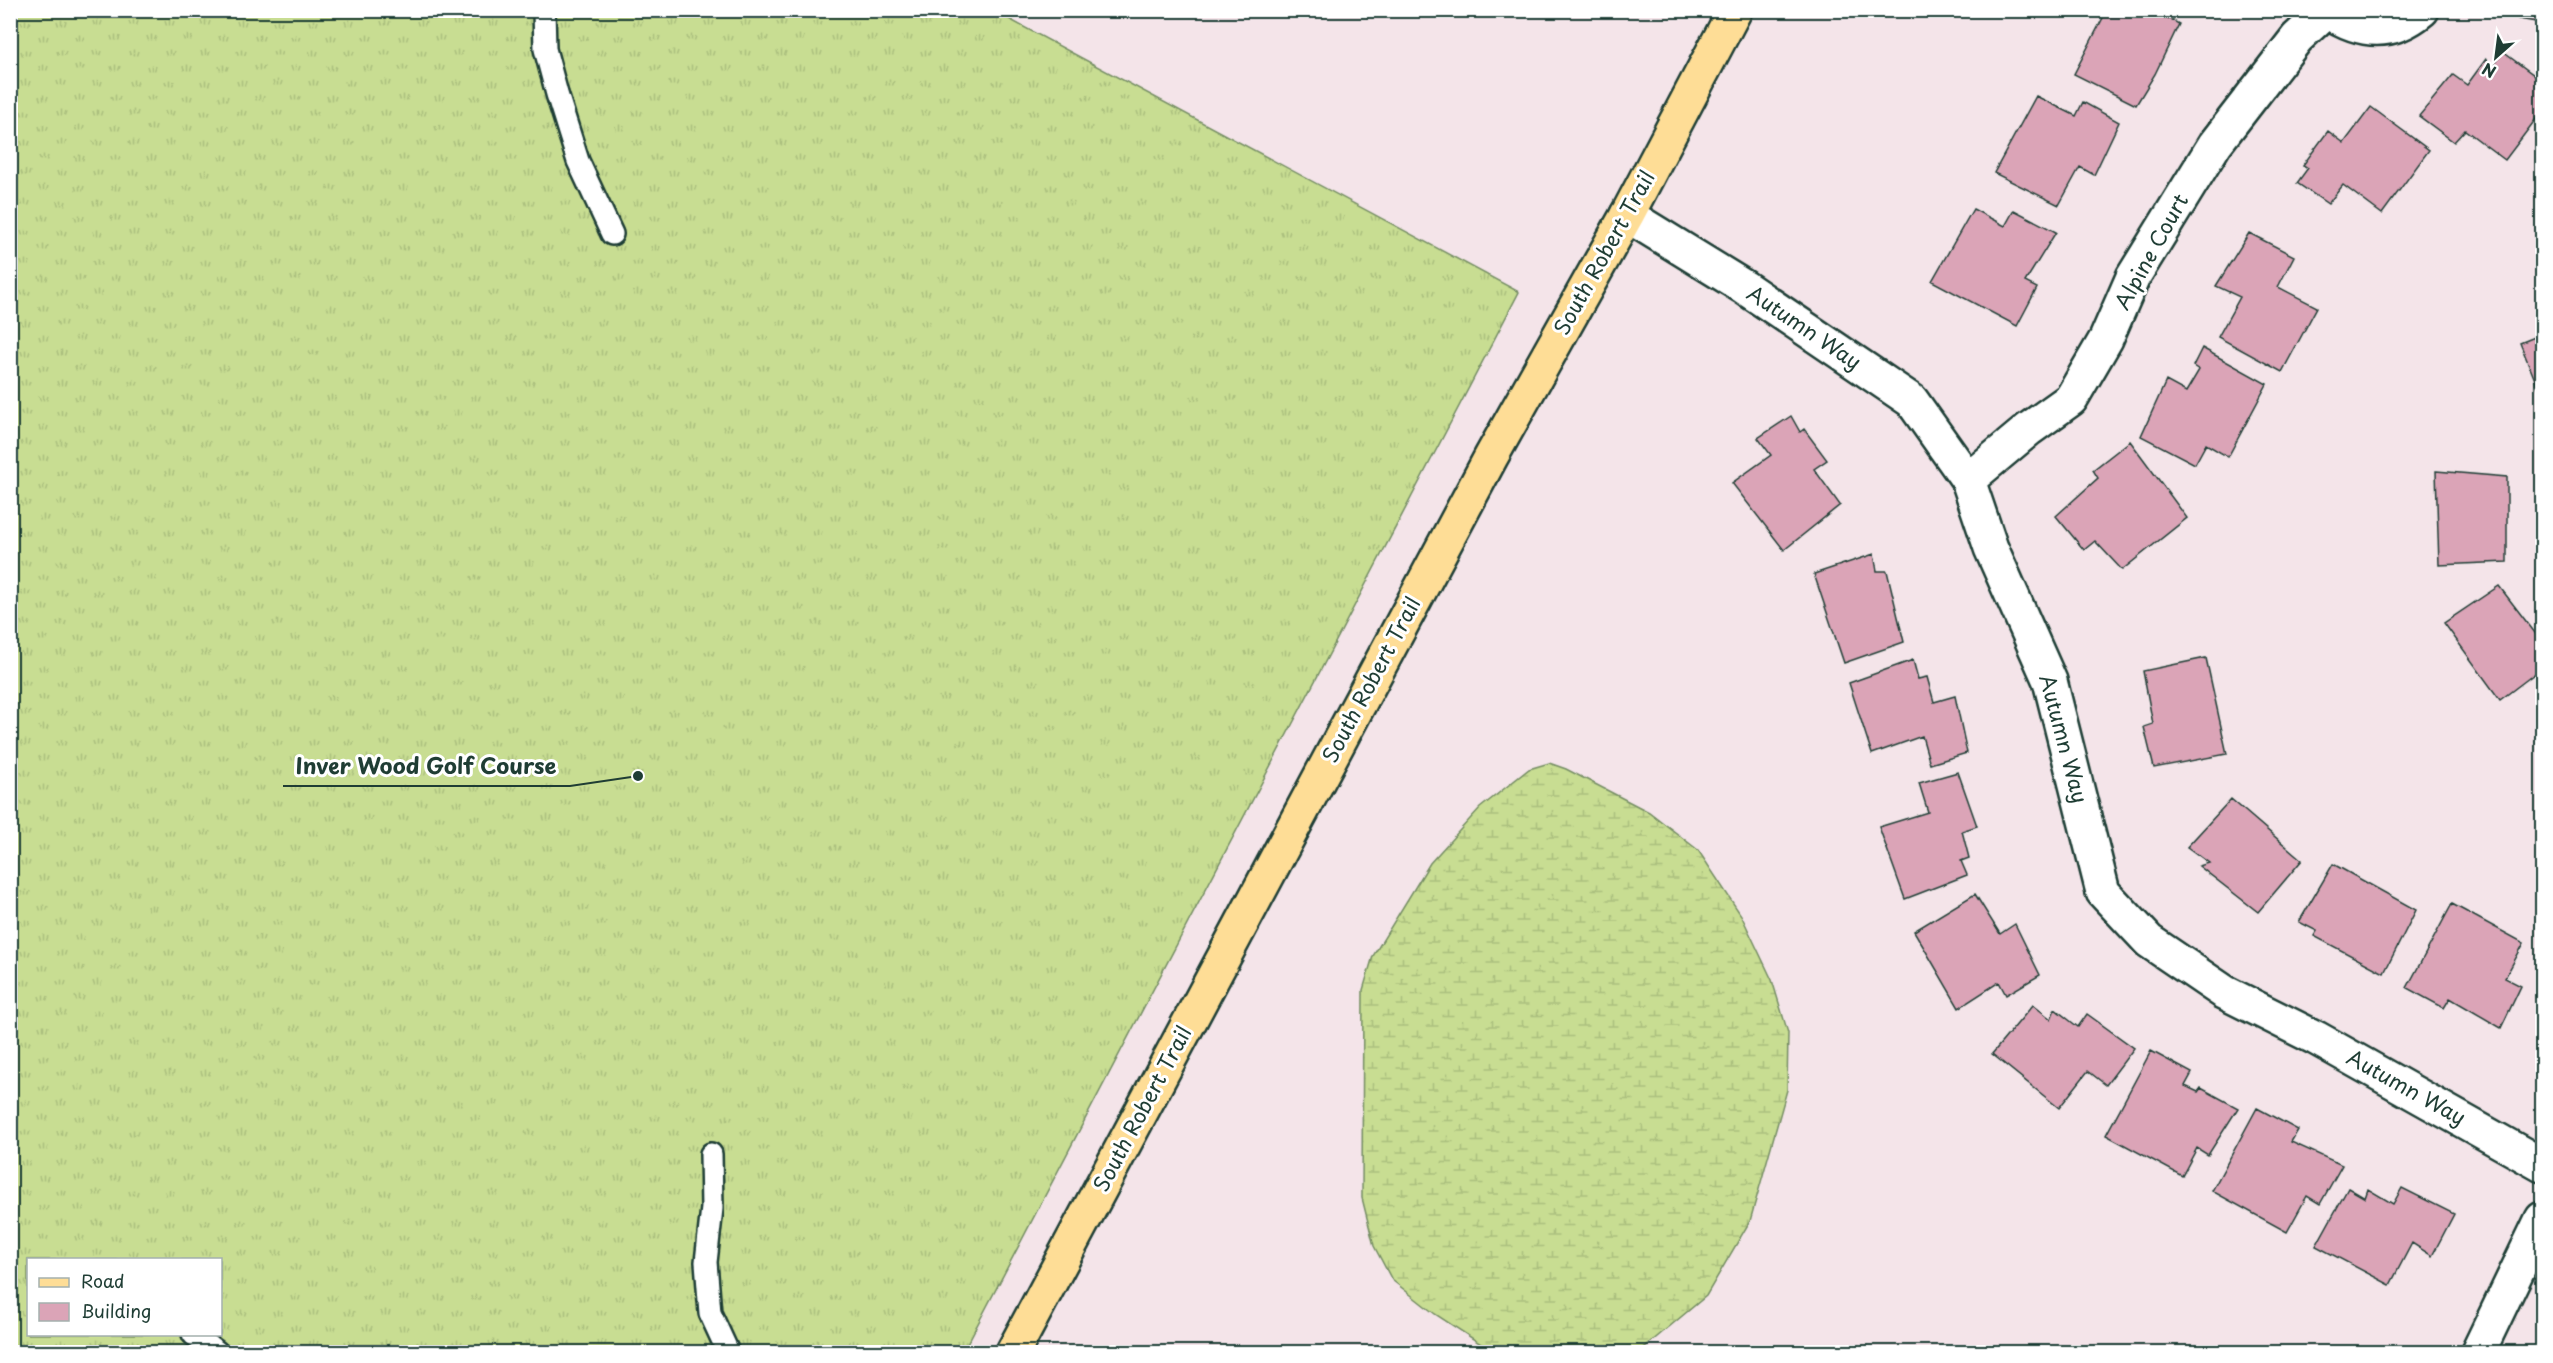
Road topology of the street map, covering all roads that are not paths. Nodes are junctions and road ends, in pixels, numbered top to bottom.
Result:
1 (544, 10) edge
2 (1735, 10) edge
3 (2422, 10) edge
4 (2326, 11) edge
5 (1627, 215) junction
6 (612, 234) dead end
7 (1968, 480) junction
8 (711, 1154) dead end
9 (2542, 1165) edge
10 (2542, 1219) edge
11 (194, 1336) edge
12 (217, 1353) edge
13 (728, 1353) edge
14 (1013, 1353) edge
15 (2478, 1353) edge

1 - 6 lane
2 - 5 main road, South Robert Trail
3 - 4 street, Alpine Court
4 - 7 street, Alpine Court
5 - 7 street, Autumn Way
5 - 14 main road, South Robert Trail
7 - 9 street, Autumn Way
8 - 13 lane
10 - 15 street
11 - 12 lane

